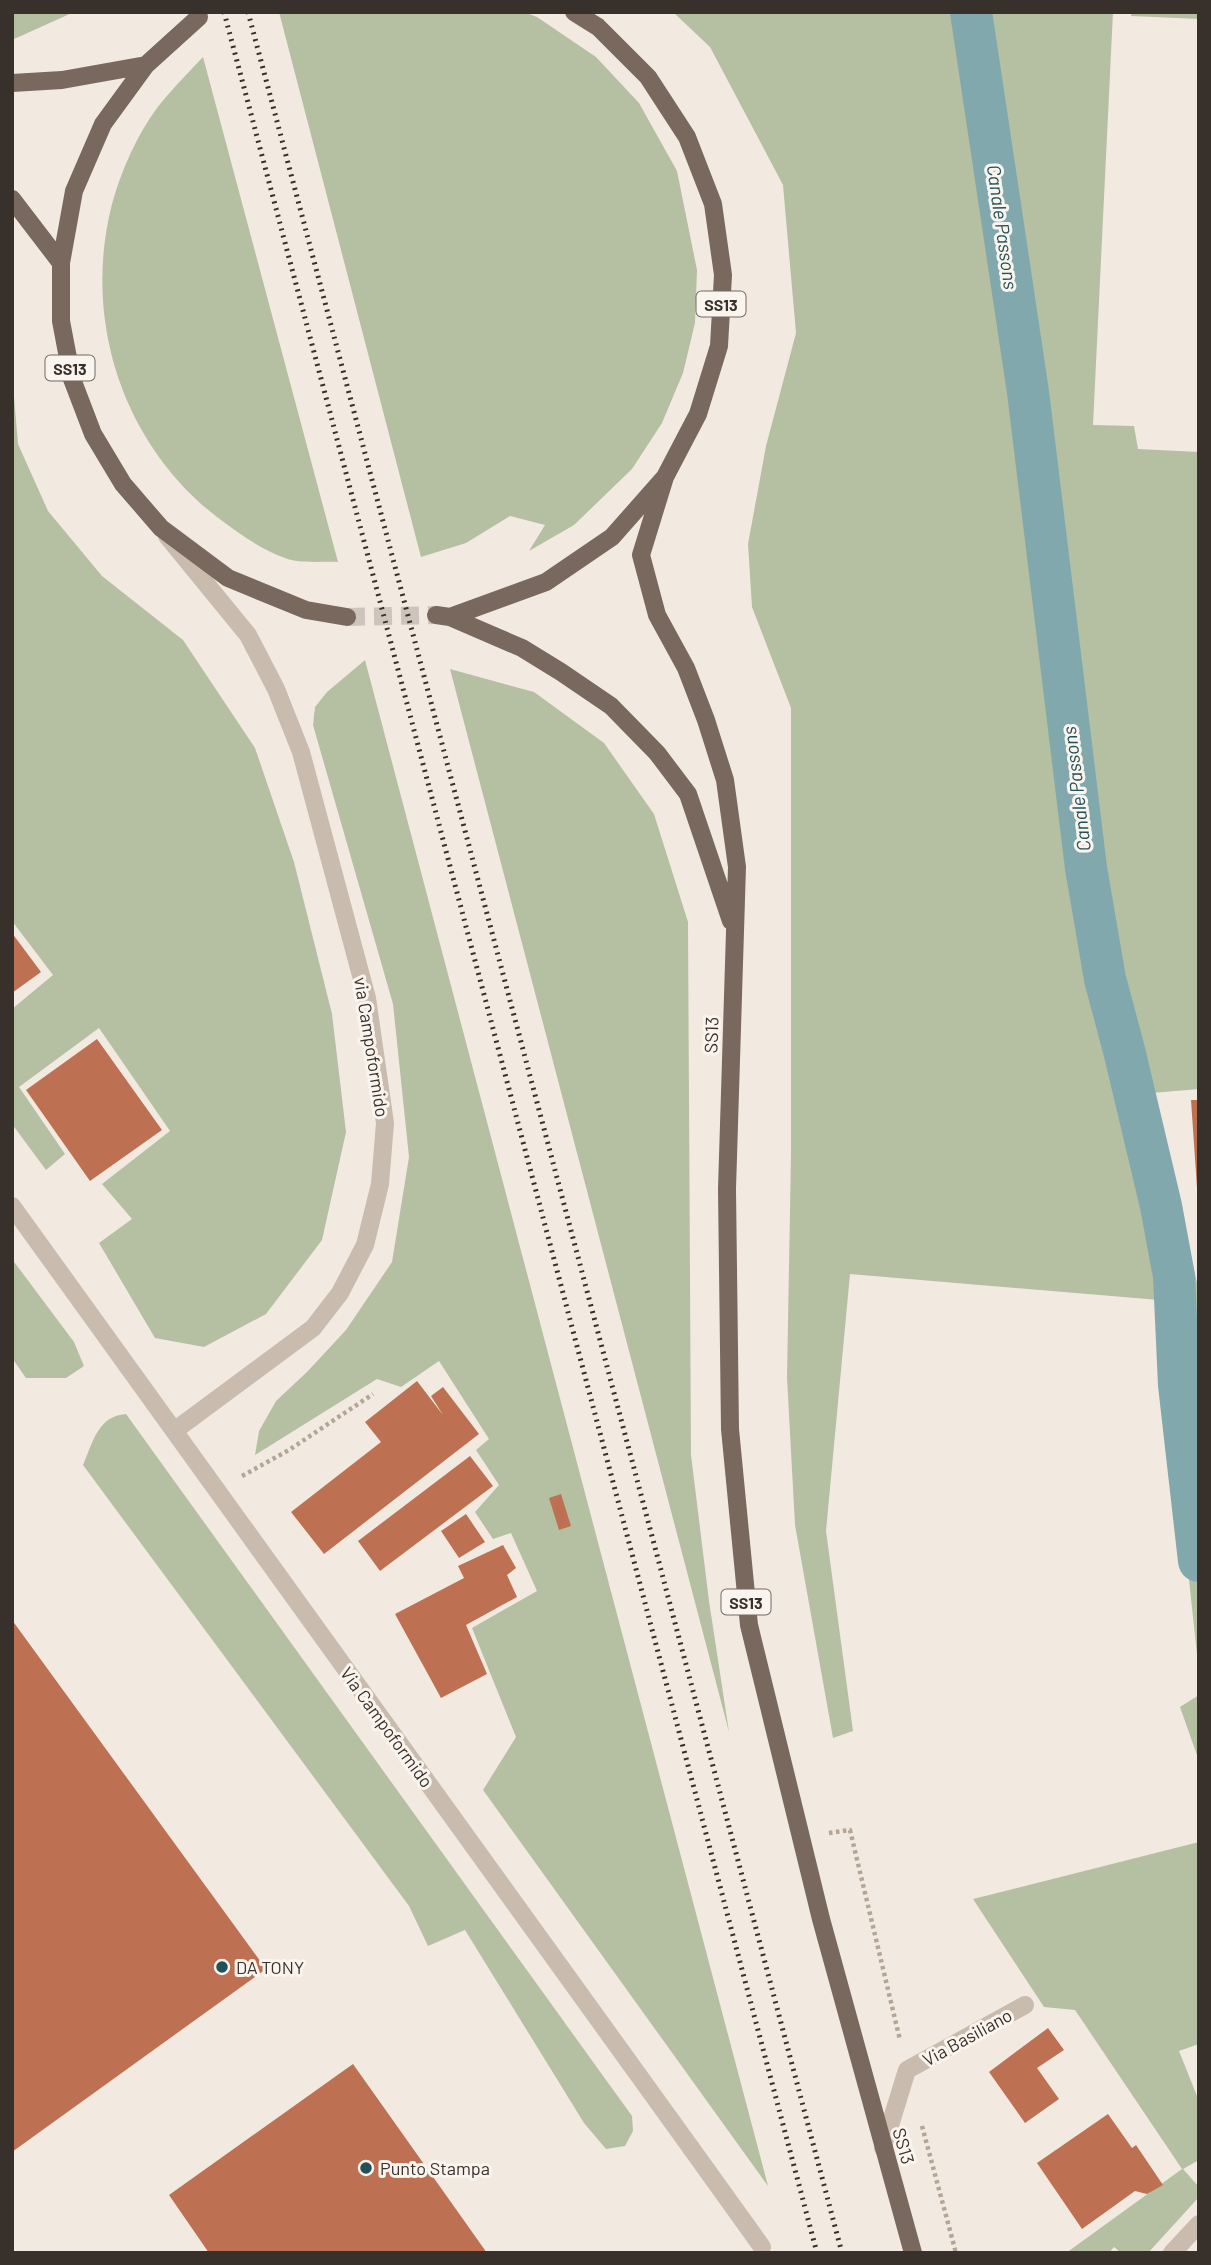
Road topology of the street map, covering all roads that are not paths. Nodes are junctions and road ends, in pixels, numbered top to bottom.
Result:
1 (574, 12) edge
2 (199, 17) dead end
3 (146, 65) junction
4 (12, 83) edge
5 (12, 199) edge
6 (61, 263) junction
7 (665, 477) junction
8 (161, 528) junction
9 (347, 617) tunnel mouth
10 (735, 931) junction
11 (12, 1206) edge
12 (174, 1431) junction
13 (1025, 2005) dead end
14 (883, 2148) junction
15 (1199, 2224) edge
16 (762, 2247) dead end
17 (913, 2253) edge
18 (1172, 2253) edge

1 - 7 main road, SS13
2 - 3 main road, SS13
3 - 4 main road
3 - 6 main road, SS13
5 - 6 main road
6 - 8 main road, SS13
7 - 10 main road, SS13
7 - 10 main road, SS13
8 - 9 main road, SS13
8 - 12 street, via Campoformido
10 - 14 main road, SS13 / SS13
11 - 12 street, Via Campoformido
12 - 16 street, Via Campoformido
13 - 14 street, Via Basiliano
14 - 17 main road, SS13 / SS13
15 - 18 street

